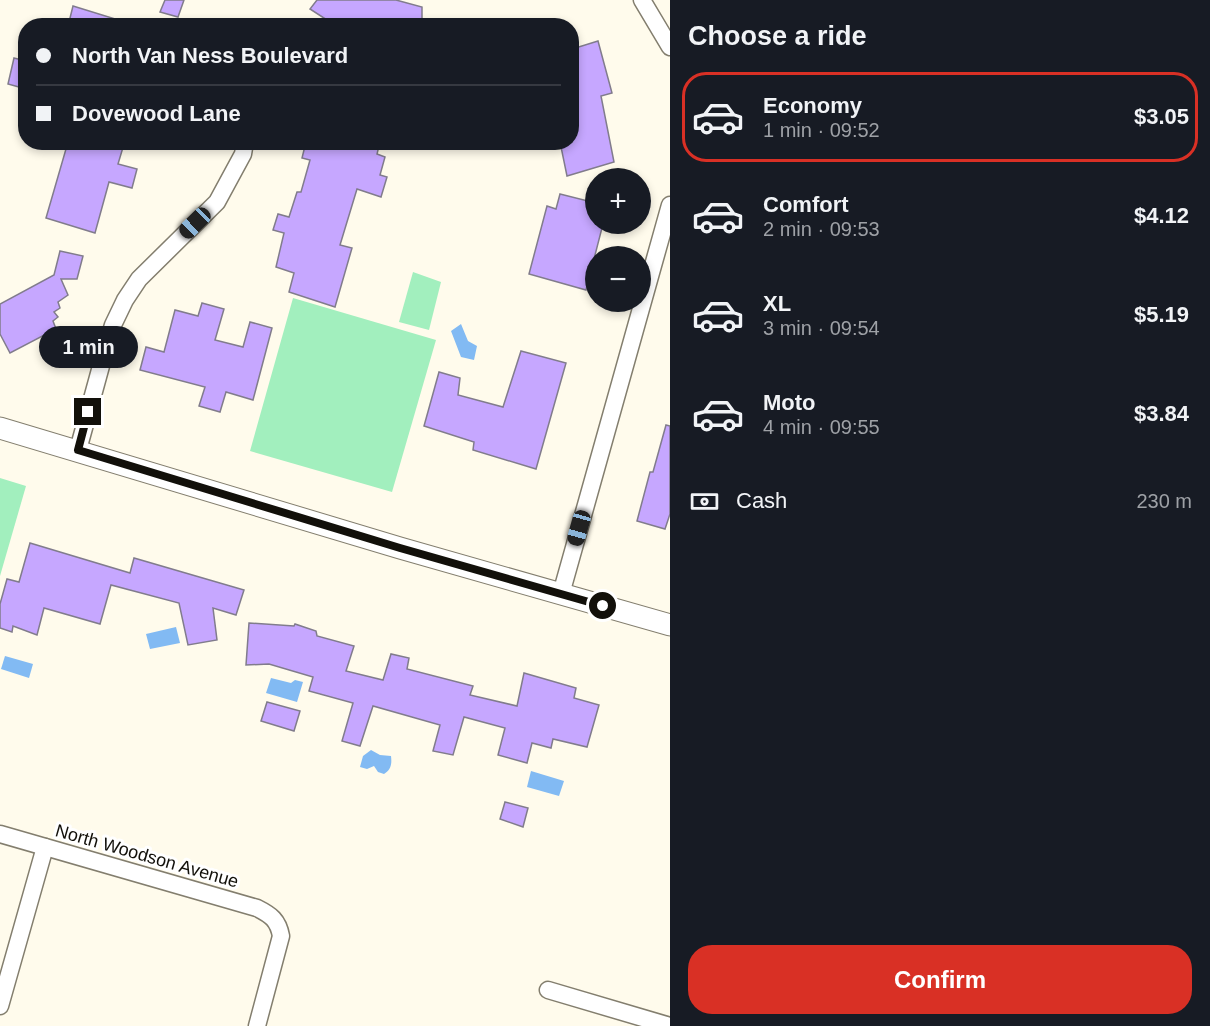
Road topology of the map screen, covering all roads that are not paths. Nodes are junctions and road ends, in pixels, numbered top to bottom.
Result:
1 (642, 0) edge
2 (670, 48) edge
3 (244, 150) edge
4 (670, 206) edge
5 (0, 428) edge
6 (78, 450) junction
7 (561, 594) junction
8 (670, 624) edge
9 (0, 834) edge
10 (45, 847) junction
11 (548, 990) dead end
12 (0, 1006) edge
13 (257, 1026) edge
14 (670, 1026) edge

1 - 2 street
3 - 6 street
4 - 7 street
5 - 6 street
6 - 7 street
7 - 8 street
9 - 10 street, North Woodson Avenue
10 - 12 street
10 - 13 street, North Woodson Avenue
11 - 14 street

